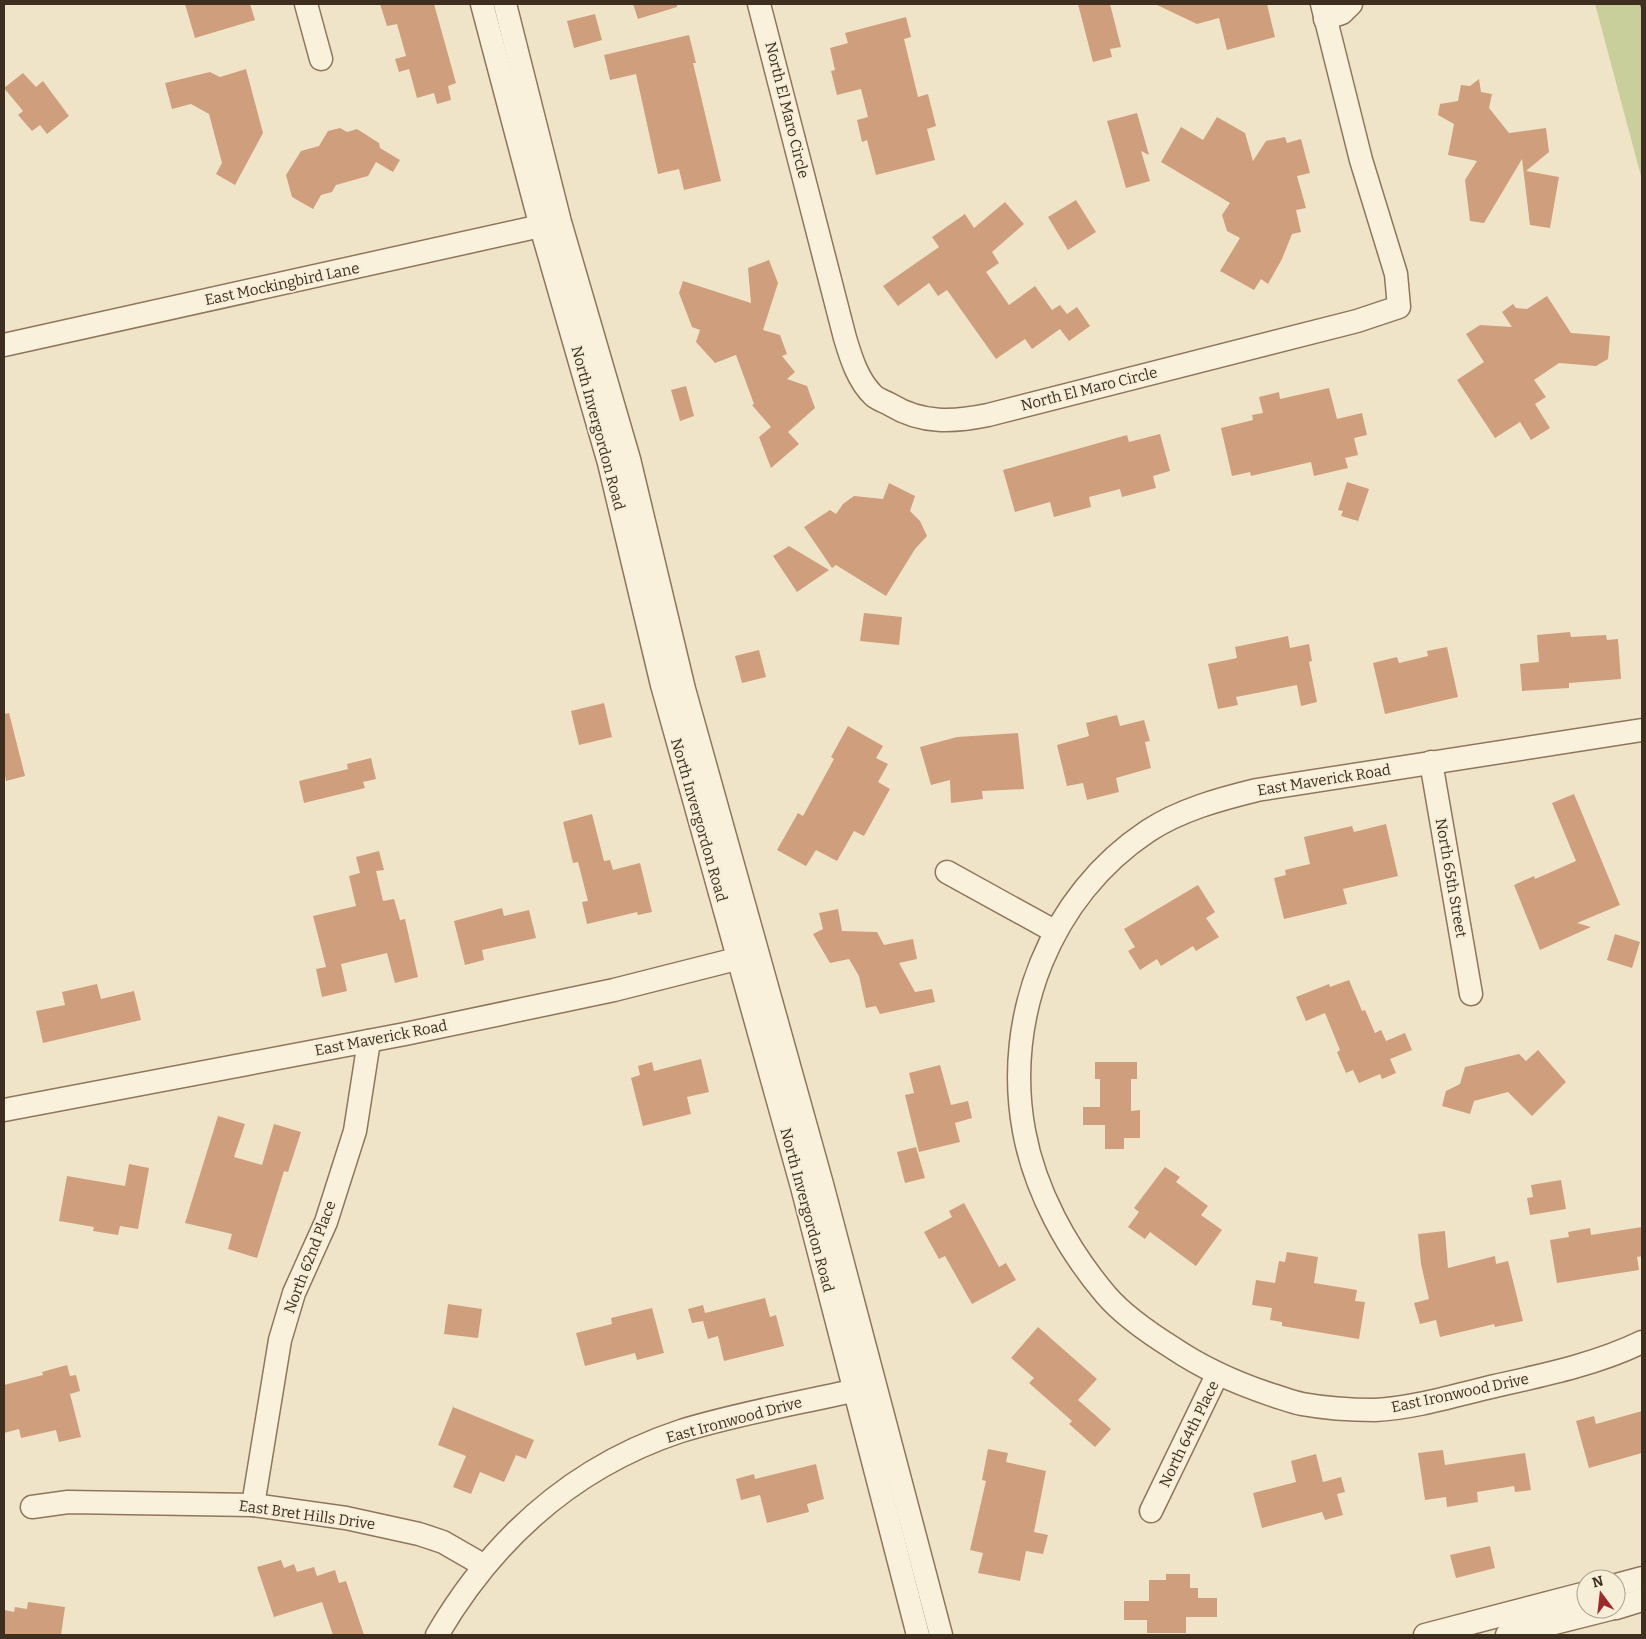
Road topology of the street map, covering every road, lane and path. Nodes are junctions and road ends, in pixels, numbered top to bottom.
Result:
1 (306, 4) edge
2 (482, 4) edge
3 (505, 4) edge
4 (759, 4) edge
5 (1351, 4) edge
6 (1328, 10) edge
7 (321, 59) dead end
8 (551, 224) junction
9 (4, 345) edge
10 (1642, 730) edge
11 (1431, 762) junction
12 (947, 872) dead end
13 (1054, 932) junction
14 (747, 957) junction
15 (1471, 994) dead end
16 (369, 1041) junction
17 (4, 1110) edge
18 (1642, 1342) edge
19 (1218, 1375) junction
20 (865, 1388) junction
21 (253, 1505) junction
22 (32, 1507) dead end
23 (1152, 1511) dead end
24 (483, 1565) junction
25 (1642, 1578) edge
26 (1626, 1583) edge
27 (1642, 1600) edge
28 (1626, 1605) edge
29 (1576, 1611) edge
30 (1576, 1612) edge
31 (437, 1635) edge
32 (918, 1635) edge
33 (941, 1635) edge
34 (1425, 1635) edge
35 (1507, 1635) edge

1 - 7 street
2 - 8 street, North Invergordon Road
3 - 8 street, North Invergordon Road
4 - 6 street, North El Maro Circle
5 - 6 street
8 - 9 street, East Mockingbird Lane
8 - 14 street, North Invergordon Road
10 - 11 street, East Maverick Road
11 - 13 street, East Maverick Road
11 - 15 street, North 65th Street
12 - 13 street
13 - 19 street, North 64th Place
14 - 16 street, East Maverick Road
14 - 20 street, North Invergordon Road
16 - 17 street, East Maverick Road
16 - 21 street, North 62nd Place
18 - 19 street, East Ironwood Drive
19 - 23 street, North 64th Place
20 - 24 street, East Ironwood Drive
20 - 32 street, North Invergordon Road
20 - 33 street, North Invergordon Road
21 - 22 street, East Bret Hills Drive
21 - 24 street, East Bret Hills Drive
24 - 31 street, East Ironwood Drive
25 - 26 street
27 - 28 street
29 - 34 street
30 - 35 street

